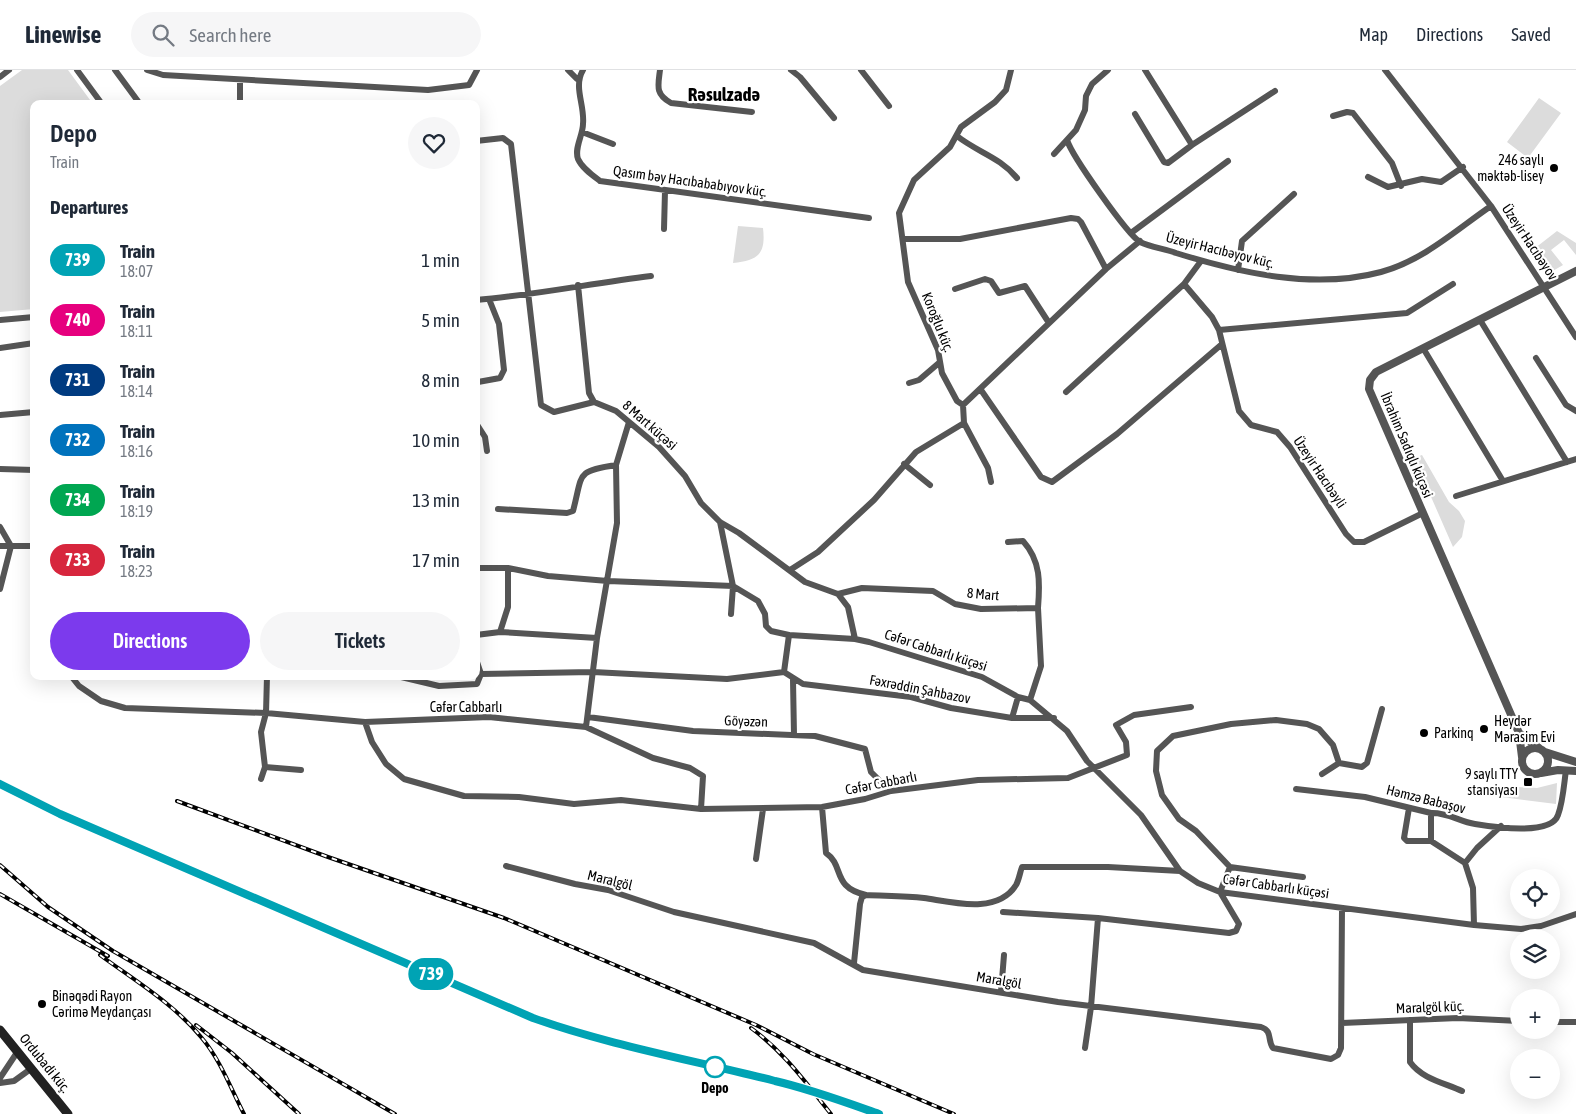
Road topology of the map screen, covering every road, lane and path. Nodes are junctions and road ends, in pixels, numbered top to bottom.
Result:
1 (9, 70) edge
2 (77, 70) edge
3 (115, 70) edge
4 (147, 70) edge
5 (477, 70) edge
6 (568, 70) edge
7 (583, 70) edge
8 (660, 70) edge
9 (791, 70) edge
10 (861, 70) edge
11 (1011, 70) edge
12 (1108, 70) edge
13 (1145, 70) edge
14 (1385, 70) edge
15 (0, 77) edge
16 (578, 79) junction
17 (240, 80) junction
18 (1275, 91) dead end
19 (99, 100) edge
20 (137, 100) edge
21 (240, 100) edge
22 (889, 106) dead end
23 (752, 112) dead end
24 (1135, 114) dead end
25 (1333, 116) dead end
26 (834, 118) dead end
27 (582, 132) junction
28 (957, 136) junction
29 (1067, 140) junction
30 (480, 141) edge
31 (613, 144) dead end
32 (1192, 145) junction
33 (1054, 154) dead end
34 (1228, 161) dead end
35 (1463, 167) junction
36 (1368, 177) dead end
37 (1016, 178) dead end
38 (1401, 186) junction
39 (666, 191) junction
40 (1294, 194) dead end
41 (1491, 206) junction
42 (869, 218) dead end
43 (664, 229) dead end
44 (1131, 233) junction
45 (904, 239) junction
46 (1140, 242) junction
47 (1201, 261) junction
48 (1106, 269) junction
49 (1238, 270) junction
50 (1576, 271) edge
51 (651, 276) dead end
52 (1184, 284) junction
53 (1453, 284) dead end
54 (578, 285) junction
55 (1546, 287) junction
56 (955, 289) dead end
57 (528, 296) junction
58 (489, 299) junction
59 (480, 300) edge
60 (30, 317) edge
61 (0, 320) edge
62 (1480, 320) junction
63 (1049, 323) junction
64 (1219, 330) junction
65 (1576, 337) edge
66 (30, 344) edge
67 (1222, 344) junction
68 (0, 348) edge
69 (1423, 348) junction
70 (1536, 358) dead end
71 (940, 362) junction
72 (480, 382) edge
73 (909, 383) dead end
74 (981, 390) junction
75 (1066, 392) dead end
76 (594, 402) junction
77 (963, 405) junction
78 (1576, 411) edge
79 (30, 412) edge
80 (0, 415) edge
81 (629, 422) junction
82 (964, 423) junction
83 (480, 430) edge
84 (487, 451) dead end
85 (1576, 459) edge
86 (1567, 462) junction
87 (904, 464) junction
88 (616, 465) junction
89 (0, 470) edge
90 (30, 470) edge
91 (1503, 481) junction
92 (991, 482) dead end
93 (930, 485) dead end
94 (1456, 496) dead end
95 (498, 508) dead end
96 (1423, 513) junction
97 (720, 522) junction
98 (0, 527) edge
99 (1008, 542) dead end
100 (0, 546) edge
101 (11, 546) junction
102 (30, 546) edge
103 (480, 568) edge
104 (508, 568) junction
105 (790, 570) junction
106 (608, 581) junction
107 (733, 586) junction
108 (0, 589) edge
109 (838, 594) junction
110 (1038, 608) junction
111 (731, 614) dead end
112 (500, 632) junction
113 (789, 635) junction
114 (480, 636) edge
115 (598, 638) junction
116 (855, 638) junction
117 (480, 671) edge
118 (593, 672) junction
119 (784, 672) junction
120 (481, 674) joint
121 (74, 680) edge
122 (267, 680) edge
123 (414, 680) edge
124 (479, 680) edge
125 (793, 680) junction
126 (1018, 697) junction
127 (1030, 700) junction
128 (1191, 707) dead end
129 (1382, 709) dead end
130 (266, 713) junction
131 (588, 717) junction
132 (1012, 718) junction
133 (1054, 718) junction
134 (365, 722) junction
135 (586, 727) junction
136 (1519, 733) junction
137 (794, 735) junction
138 (1542, 750) junction
139 (1522, 759) junction
140 (1576, 762) edge
141 (1339, 763) junction
142 (266, 767) junction
143 (1094, 767) junction
144 (302, 770) dead end
145 (1566, 770) junction
146 (1576, 771) edge
147 (1322, 774) dead end
148 (1540, 774) junction
149 (261, 779) dead end
150 (880, 781) dead end
151 (1296, 789) dead end
152 (822, 807) junction
153 (1409, 808) junction
154 (701, 809) junction
155 (763, 809) junction
156 (1431, 813) junction
157 (1502, 826) junction
158 (1431, 841) junction
159 (756, 859) dead end
160 (1465, 863) junction
161 (506, 866) dead end
162 (1230, 867) junction
163 (1180, 871) junction
164 (1303, 877) dead end
165 (1220, 892) junction
166 (866, 896) junction
167 (1342, 908) junction
168 (1003, 912) dead end
169 (1576, 914) edge
170 (1098, 918) junction
171 (1474, 925) junction
172 (1004, 955) dead end
173 (854, 963) junction
174 (1001, 992) junction
175 (1091, 1007) junction
176 (1410, 1020) junction
177 (1510, 1021) edge
178 (1560, 1022) edge
179 (1576, 1022) edge
180 (1342, 1023) junction
181 (0, 1030) edge
182 (1084, 1048) dead end
183 (18, 1051) junction
184 (32, 1068) junction
185 (0, 1078) edge
186 (0, 1083) edge
187 (1462, 1091) dead end
188 (68, 1114) edge

1 - 15 street
2 - 19 street
3 - 20 street
4 - 17 street
5 - 17 street
6 - 16 street
7 - 16 street
8 - 23 street
9 - 26 street
10 - 22 street
11 - 28 street, Koroğlu küç.
12 - 29 street
13 - 32 street
14 - 35 street, Üzeyir Hacıbəyov
16 - 27 street, Qasım bəy Hacıbababıyov küç.
17 - 21 street
18 - 32 street
24 - 32 street
25 - 38 street
27 - 31 street
27 - 39 street, Qasım bəy Hacıbababıyov küç.
28 - 37 street
28 - 45 street, Koroğlu küç.
29 - 33 street
29 - 44 street, Üzeyir Hacıbəyov küç.
30 - 57 street
34 - 44 street
35 - 38 street
35 - 41 street, Üzeyir Hacıbəyov
36 - 38 street
39 - 42 street, Qasım bəy Hacıbababıyov küç.
39 - 43 street
40 - 49 street
41 - 49 street, Üzeyir Hacıbəyov küç.
41 - 55 street, Üzeyir Hacıbəyov
44 - 46 street, Üzeyir Hacıbəyov küç.
45 - 48 street
45 - 71 street, Koroğlu küç.
46 - 47 street, Üzeyir Hacıbəyov küç.
46 - 48 street
47 - 49 street, Üzeyir Hacıbəyov küç.
47 - 52 street
48 - 63 street
50 - 55 street, İbrahim Sadıqlı küçəsi
51 - 54 street
52 - 64 street, Üzeyir Hacıbəyli
52 - 75 street
53 - 64 street
54 - 57 street
54 - 76 street
55 - 62 street, İbrahim Sadıqlı küçəsi
55 - 65 street, Üzeyir Hacıbəyov
56 - 63 street
57 - 58 street
57 - 76 street
58 - 59 street
58 - 72 street
60 - 61 street
62 - 69 street, İbrahim Sadıqlı küçəsi
62 - 86 street
63 - 74 street
64 - 67 street, Üzeyir Hacıbəyli
66 - 68 street
67 - 74 street
67 - 96 street, Üzeyir Hacıbəyli
69 - 91 street
69 - 96 street, İbrahim Sadıqlı küçəsi
70 - 78 street
71 - 73 street
71 - 77 street, Koroğlu küç.
74 - 77 street
76 - 81 street, 8 Mart küçəsi
77 - 82 street
79 - 80 street
81 - 88 street
81 - 97 street, 8 Mart küçəsi
82 - 87 street
82 - 92 street
83 - 84 street
85 - 86 street
86 - 91 street
87 - 93 street
87 - 105 street
88 - 95 street
88 - 106 street
89 - 90 street
91 - 94 street
96 - 136 street, İbrahim Sadıqlı küçəsi
97 - 105 street, 8 Mart küçəsi
97 - 107 street
98 - 101 street
99 - 110 street
100 - 101 street
101 - 102 street
101 - 108 street
103 - 104 street
104 - 106 street
104 - 112 street
105 - 109 street, 8 Mart küçəsi
106 - 107 street
106 - 115 street
107 - 111 street
107 - 113 street
109 - 110 street, 8 Mart
109 - 116 street
110 - 127 street
112 - 114 street
112 - 115 street
113 - 116 street
113 - 119 street
115 - 118 street
116 - 126 street, Cəfər Cabbarlı küçəsi
117 - 120 street
118 - 119 street
118 - 120 street
118 - 131 street
119 - 125 street, Fəxrəddin Şahbazov
121 - 130 street, Cəfər Cabbarlı
122 - 130 street
123 - 124 street
125 - 132 street, Fəxrəddin Şahbazov
125 - 137 street
126 - 127 street, Cəfər Cabbarlı küçəsi
126 - 132 street
127 - 133 street, Cəfər Cabbarlı küçəsi
128 - 143 street, Cəfər Cabbarlı
129 - 141 street
130 - 134 street, Cəfər Cabbarlı
130 - 142 street
131 - 135 street
131 - 137 street, Göyəzən
132 - 133 street, Fəxrəddin Şahbazov
133 - 143 street, Cəfər Cabbarlı küçəsi
134 - 135 street, Cəfər Cabbarlı
134 - 154 street, Cəfər Cabbarlı
135 - 154 street, Cəfər Cabbarlı
136 - 138 street
136 - 139 street
137 - 150 street, Göyəzən
138 - 139 street
138 - 140 street
138 - 148 street
139 - 148 street
141 - 147 street
141 - 162 street
142 - 144 street
142 - 149 street
143 - 152 street, Cəfər Cabbarlı
143 - 163 street, Cəfər Cabbarlı küçəsi
145 - 146 street
145 - 148 street
145 - 157 street, Həmzə Babaşov
151 - 153 street, Həmzə Babaşov
152 - 155 street, Cəfər Cabbarlı
152 - 166 street
153 - 156 street, Həmzə Babaşov
153 - 158 street
154 - 155 street, Cəfər Cabbarlı
155 - 159 street
156 - 157 street, Həmzə Babaşov
156 - 158 street
157 - 160 street
158 - 160 street
160 - 171 street
161 - 173 street, Maralgöl
162 - 164 street
162 - 165 street
163 - 165 street, Cəfər Cabbarlı küçəsi
163 - 166 street
165 - 167 street, Cəfər Cabbarlı küçəsi
165 - 170 street
166 - 173 street
167 - 171 street, Cəfər Cabbarlı küçəsi
167 - 180 street, Maralgöl
168 - 170 street
169 - 171 street, Cəfər Cabbarlı küçəsi
170 - 175 street
172 - 174 street
173 - 174 street, Maralgöl
174 - 175 street, Maralgöl
175 - 180 street, Maralgöl
175 - 182 street
176 - 177 street, Maralgöl küç.
176 - 180 street, Maralgöl küç.
176 - 187 street
178 - 179 street
181 - 183 main road, Ordubadi küç.
183 - 184 main road, Ordubadi küç.
183 - 185 street
184 - 186 street
184 - 188 main road, Ordubadi küç.

